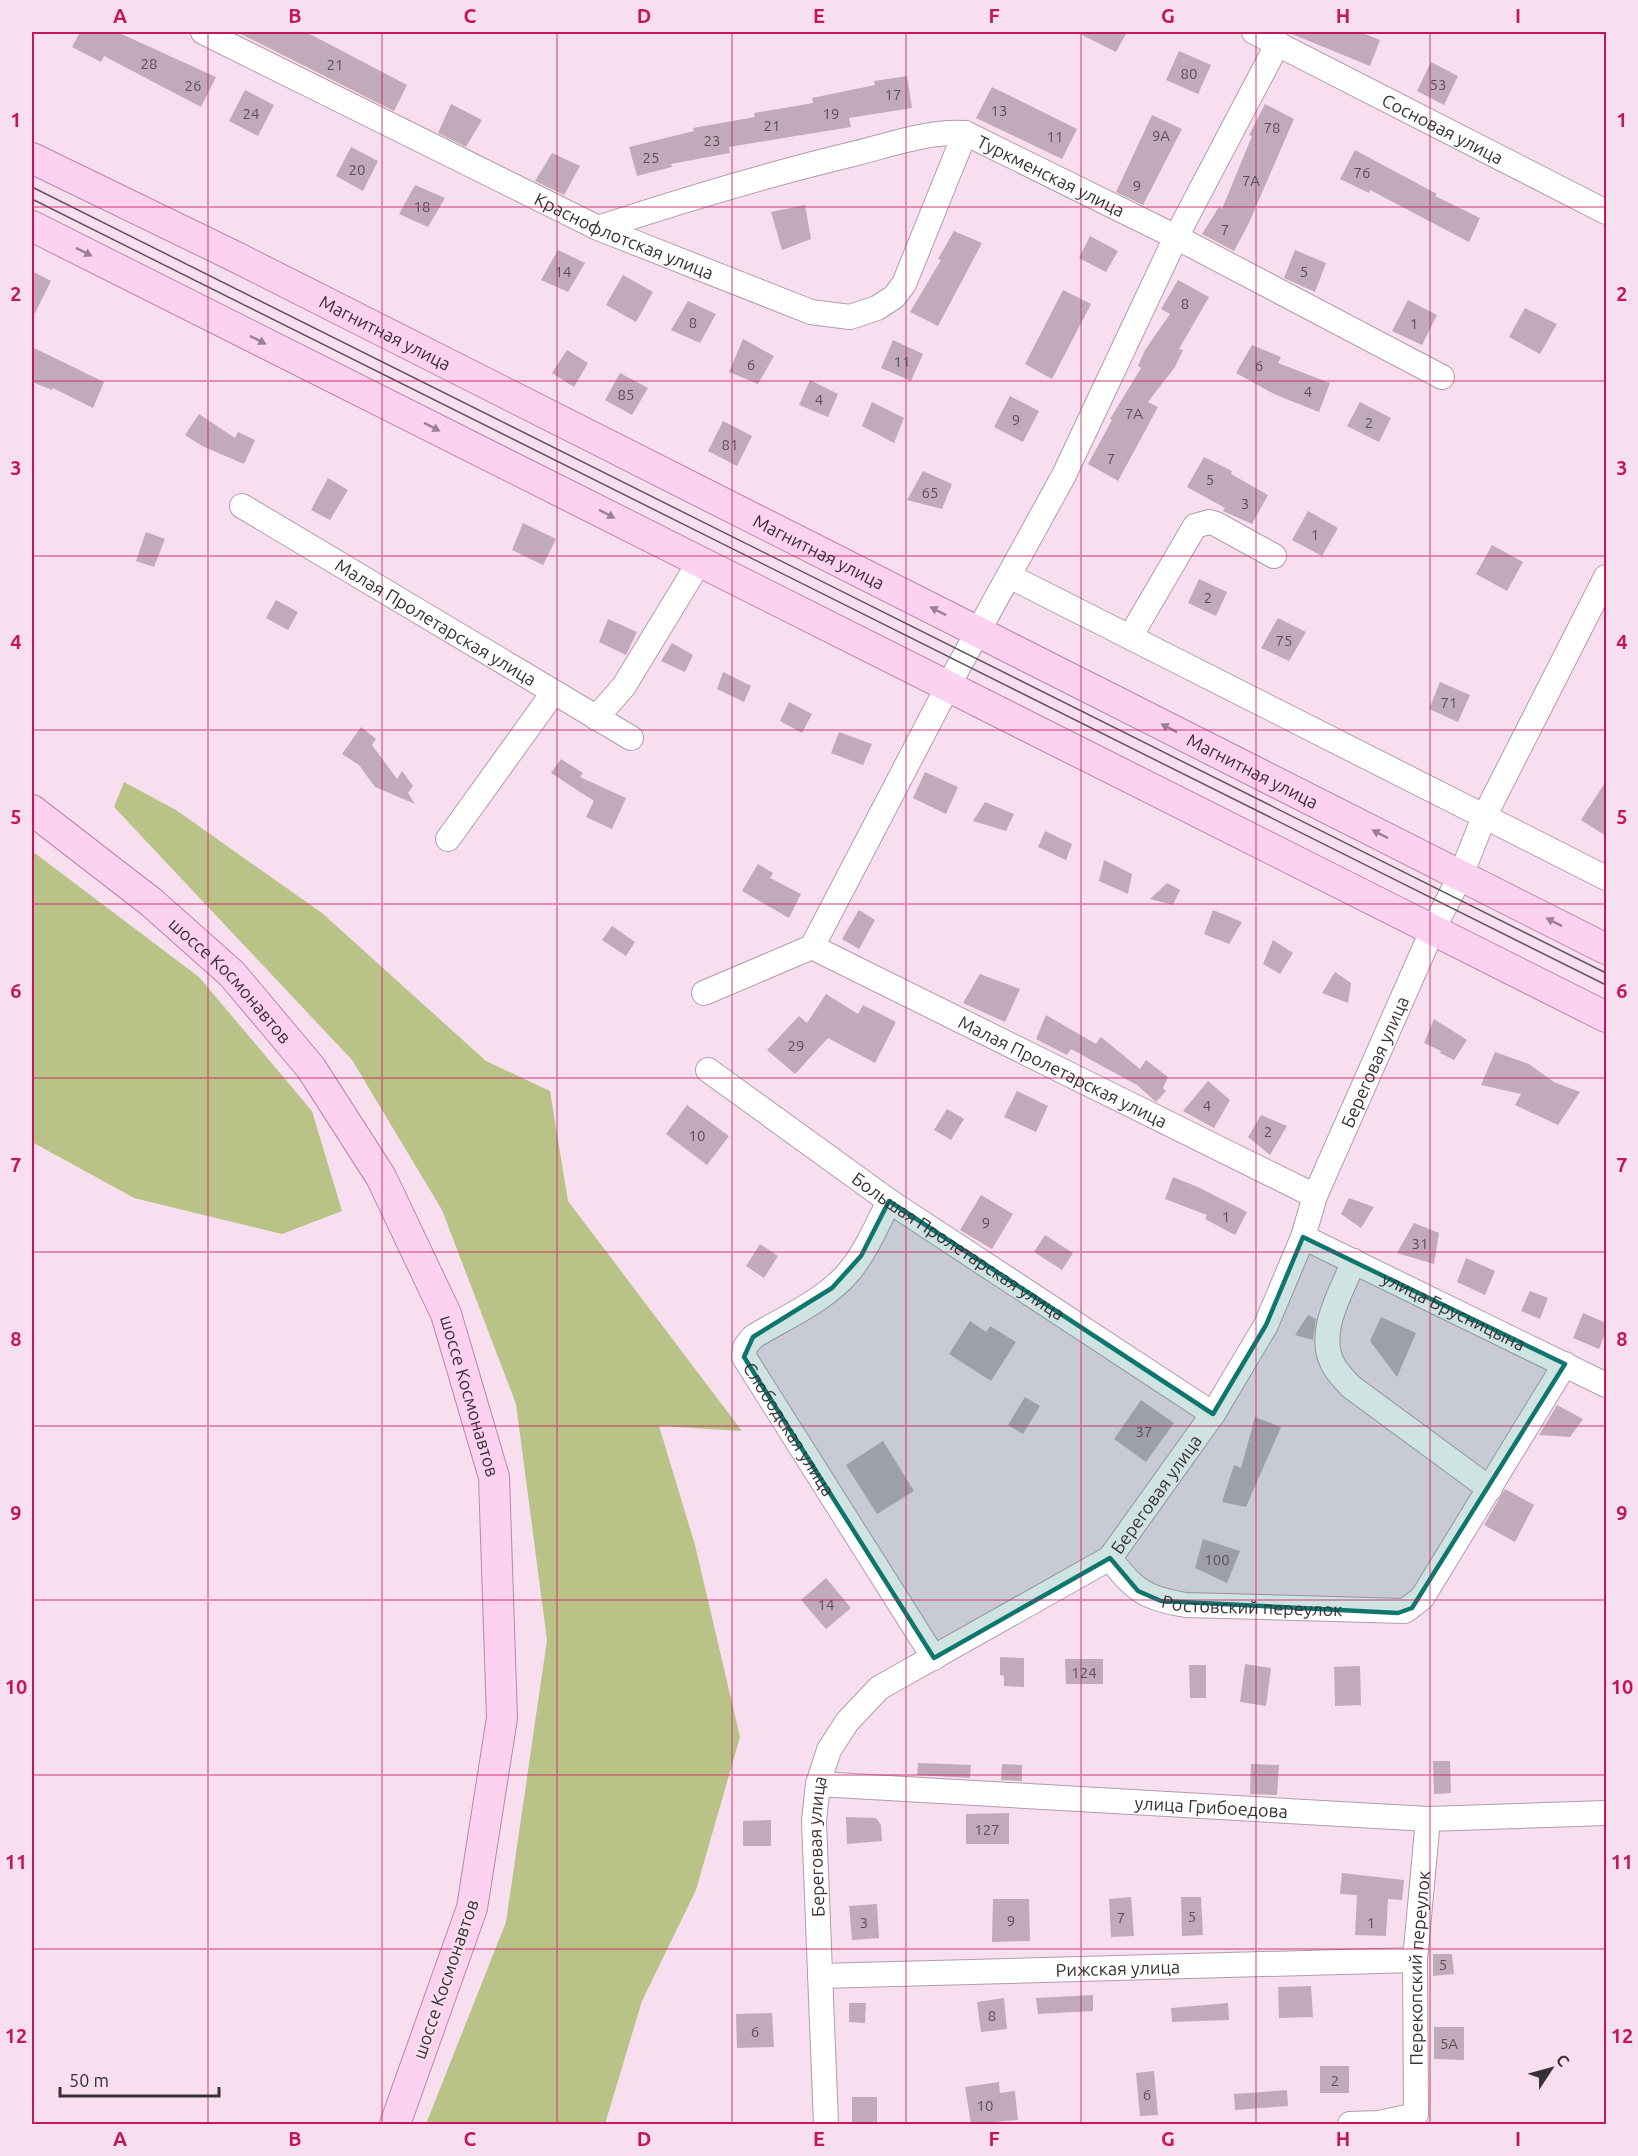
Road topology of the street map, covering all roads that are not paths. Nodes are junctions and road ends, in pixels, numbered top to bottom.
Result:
1 (203, 32) edge
2 (1254, 32) edge
3 (1278, 43) junction
4 (965, 134) junction
5 (32, 158) edge
6 (1606, 212) edge
7 (32, 226) edge
8 (598, 228) junction
9 (1176, 237) junction
10 (1442, 377) dead end
11 (242, 506) dead end
12 (1274, 556) dead end
13 (700, 561) junction
14 (1009, 576) junction
15 (1606, 578) edge
16 (978, 632) junction
17 (1130, 637) junction
18 (948, 686) junction
19 (553, 693) junction
20 (596, 718) junction
21 (631, 738) dead end
22 (32, 810) edge
23 (1484, 817) junction
24 (447, 839) dead end
25 (1461, 875) junction
26 (1606, 878) edge
27 (1433, 929) junction
28 (812, 947) junction
29 (1606, 949) edge
30 (704, 993) dead end
31 (1606, 1017) edge
32 (708, 1070) dead end
33 (1315, 1196) junction
34 (889, 1201) junction
35 (1303, 1237) junction
36 (1354, 1261) junction
37 (1565, 1364) junction
38 (1606, 1385) edge
39 (1213, 1414) junction
40 (1490, 1488) junction
41 (1110, 1558) junction
42 (934, 1658) junction
43 (818, 1784) junction
44 (1606, 1814) edge
45 (1428, 1819) junction
46 (1415, 1960) junction
47 (820, 1976) junction
48 (395, 2124) edge
49 (826, 2124) edge
50 (1350, 2124) edge
51 (1379, 2124) edge

1 - 8 street, Краснофлотская улица
2 - 3 street, Сосновая улица
3 - 6 street, Сосновая улица
3 - 9 street
4 - 8 street, Туркменская улица
4 - 8 street, Краснофлотская улица
4 - 9 street, Туркменская улица
16 -> 5 main road, Магнитная улица
7 -> 13 main road
9 - 10 street, Туркменская улица
9 - 14 street
11 - 19 street, Малая Пролетарская улица
12 - 17 street
13 - 18 main road
13 - 20 street
14 - 16 street
14 - 17 street
15 - 23 street, Береговая улица
16 - 18 street
25 -> 16 main road, Магнитная улица
17 - 23 street
18 - 27 main road
18 - 28 street
19 - 20 street, Малая Пролетарская улица
19 - 24 street
20 - 21 street, Малая Пролетарская улица
22 - 48 main road, шоссе Космонавтов
23 - 25 street, Береговая улица
23 - 26 street
25 - 27 street, Береговая улица
29 -> 25 main road, Магнитная улица
27 - 31 main road
27 - 33 street, Береговая улица
28 - 30 street
28 - 33 street, Малая Пролетарская улица
32 - 34 street, Большая Пролетарская улица
33 - 35 street, Береговая улица
34 - 39 street, Большая Пролетарская улица
34 - 42 street, Слободская улица
35 - 36 street, улица Брусницына
35 - 39 street, Береговая улица
36 - 37 street, улица Брусницына
36 - 40 street
37 - 38 street, улица Брусницына
37 - 40 street
39 - 41 street, Береговая улица
40 - 41 street, Ростовский переулок
41 - 42 street, Береговая улица
42 - 43 street, Береговая улица
43 - 45 street, улица Грибоедова
43 - 47 street, Береговая улица
44 - 45 street, улица Грибоедова
45 - 46 street, Перекопский переулок
46 - 47 street, Рижская улица
46 - 51 street, Перекопский переулок
47 - 49 street, Береговая улица
50 - 51 street

